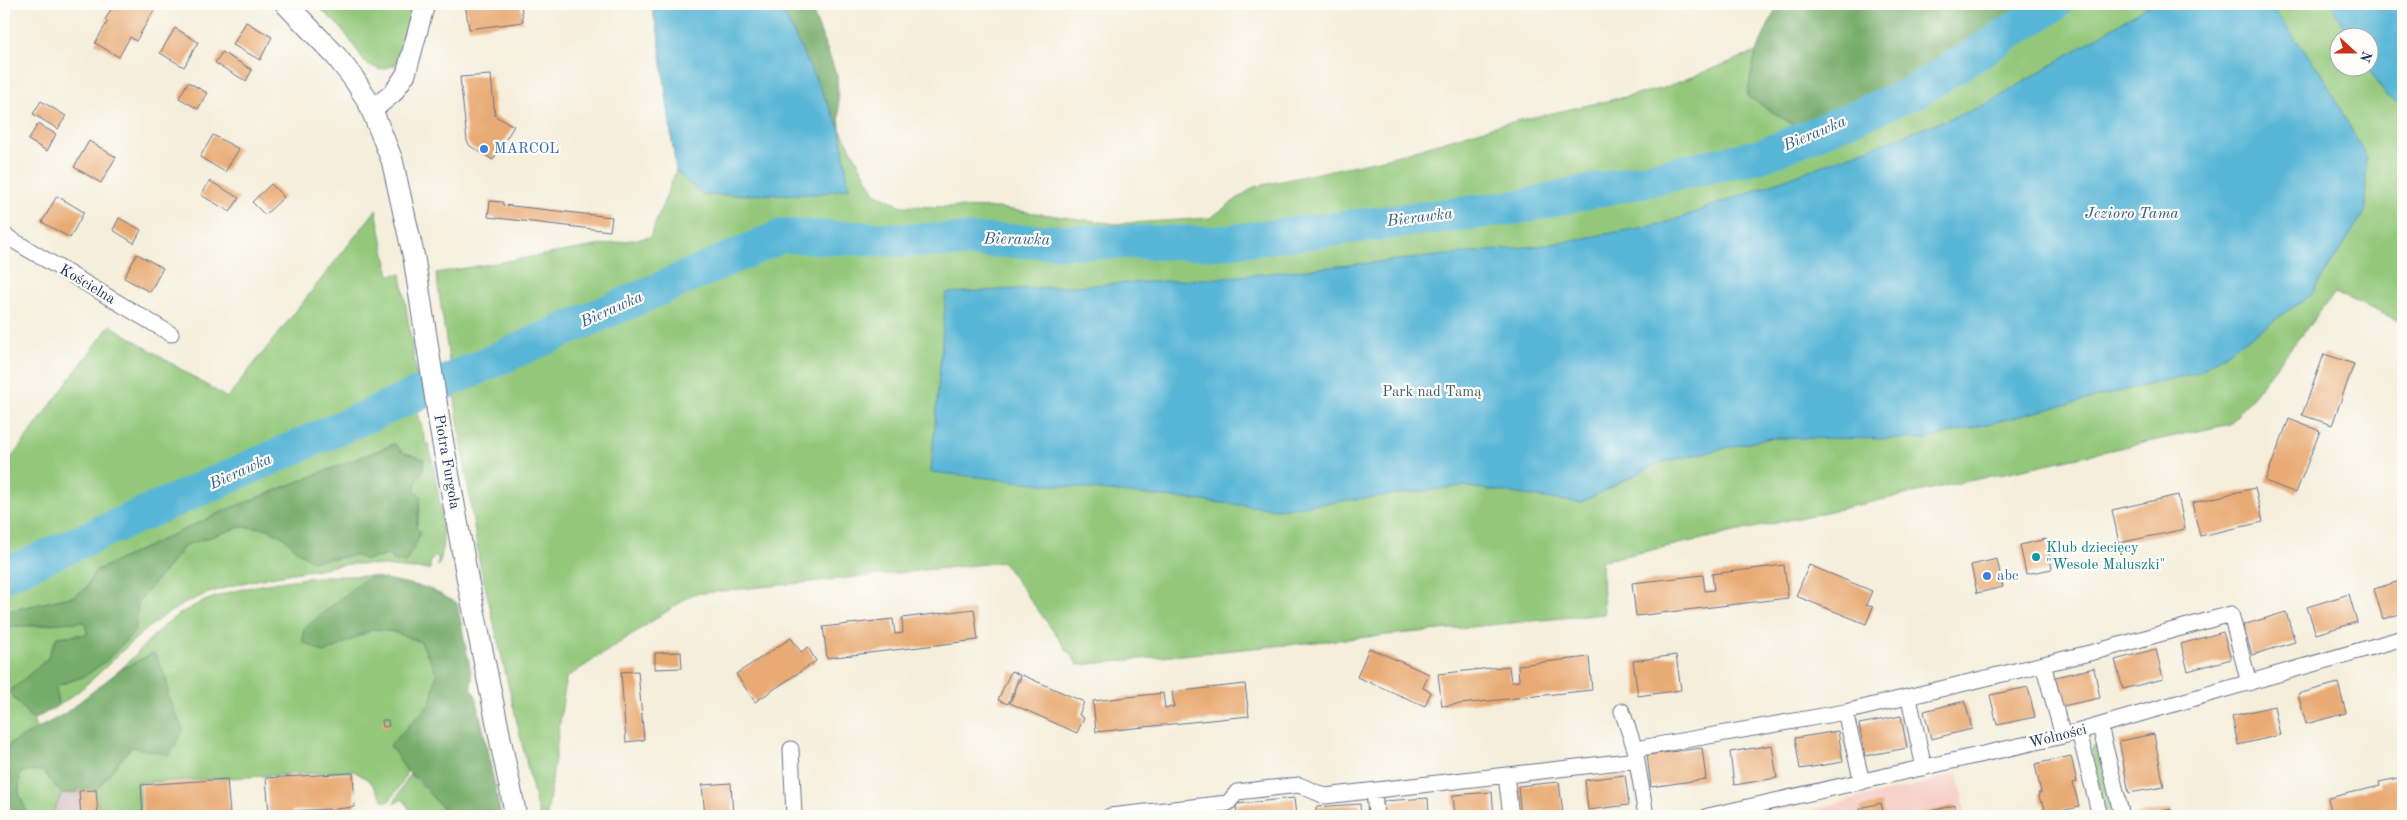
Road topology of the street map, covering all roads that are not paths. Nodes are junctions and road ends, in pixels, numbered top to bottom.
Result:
1 (425, 4) edge
2 (291, 5) edge
3 (372, 110) junction
4 (4, 235) edge
5 (171, 334) dead end
6 (2403, 638) edge
7 (2043, 664) junction
8 (2249, 683) junction
9 (1908, 698) junction
10 (1622, 711) dead end
11 (1845, 712) junction
12 (2100, 726) junction
13 (2079, 732) junction
14 (2063, 736) junction
15 (790, 749) dead end
16 (1636, 754) junction
17 (1924, 768) junction
18 (1506, 776) junction
19 (1862, 782) junction
20 (1374, 791) junction
21 (1229, 810) edge
22 (516, 816) edge
23 (794, 816) edge
24 (1110, 816) edge
25 (1376, 816) edge
26 (1511, 816) edge
27 (1646, 816) edge
28 (1708, 816) edge
29 (2100, 816) edge
30 (2122, 816) edge

1 - 3 street
2 - 3 main road, Piotra Furgoła
3 - 22 main road, Piotra Furgoła
4 - 5 street, Kościelna
6 - 8 street, Wolności
7 - 8 street
7 - 9 street
7 - 14 street
8 - 12 street, Wolności
9 - 11 street
9 - 17 street
10 - 16 street
11 - 16 street
11 - 19 street
12 - 13 street, Wolności
12 - 30 street
13 - 14 street, Wolności
13 - 29 street
14 - 17 street, Wolności
15 - 23 street
16 - 18 street
16 - 27 street
17 - 19 street, Wolności
18 - 20 street
18 - 26 street
19 - 28 street, Wolności
20 - 21 street
20 - 25 street
21 - 24 street

